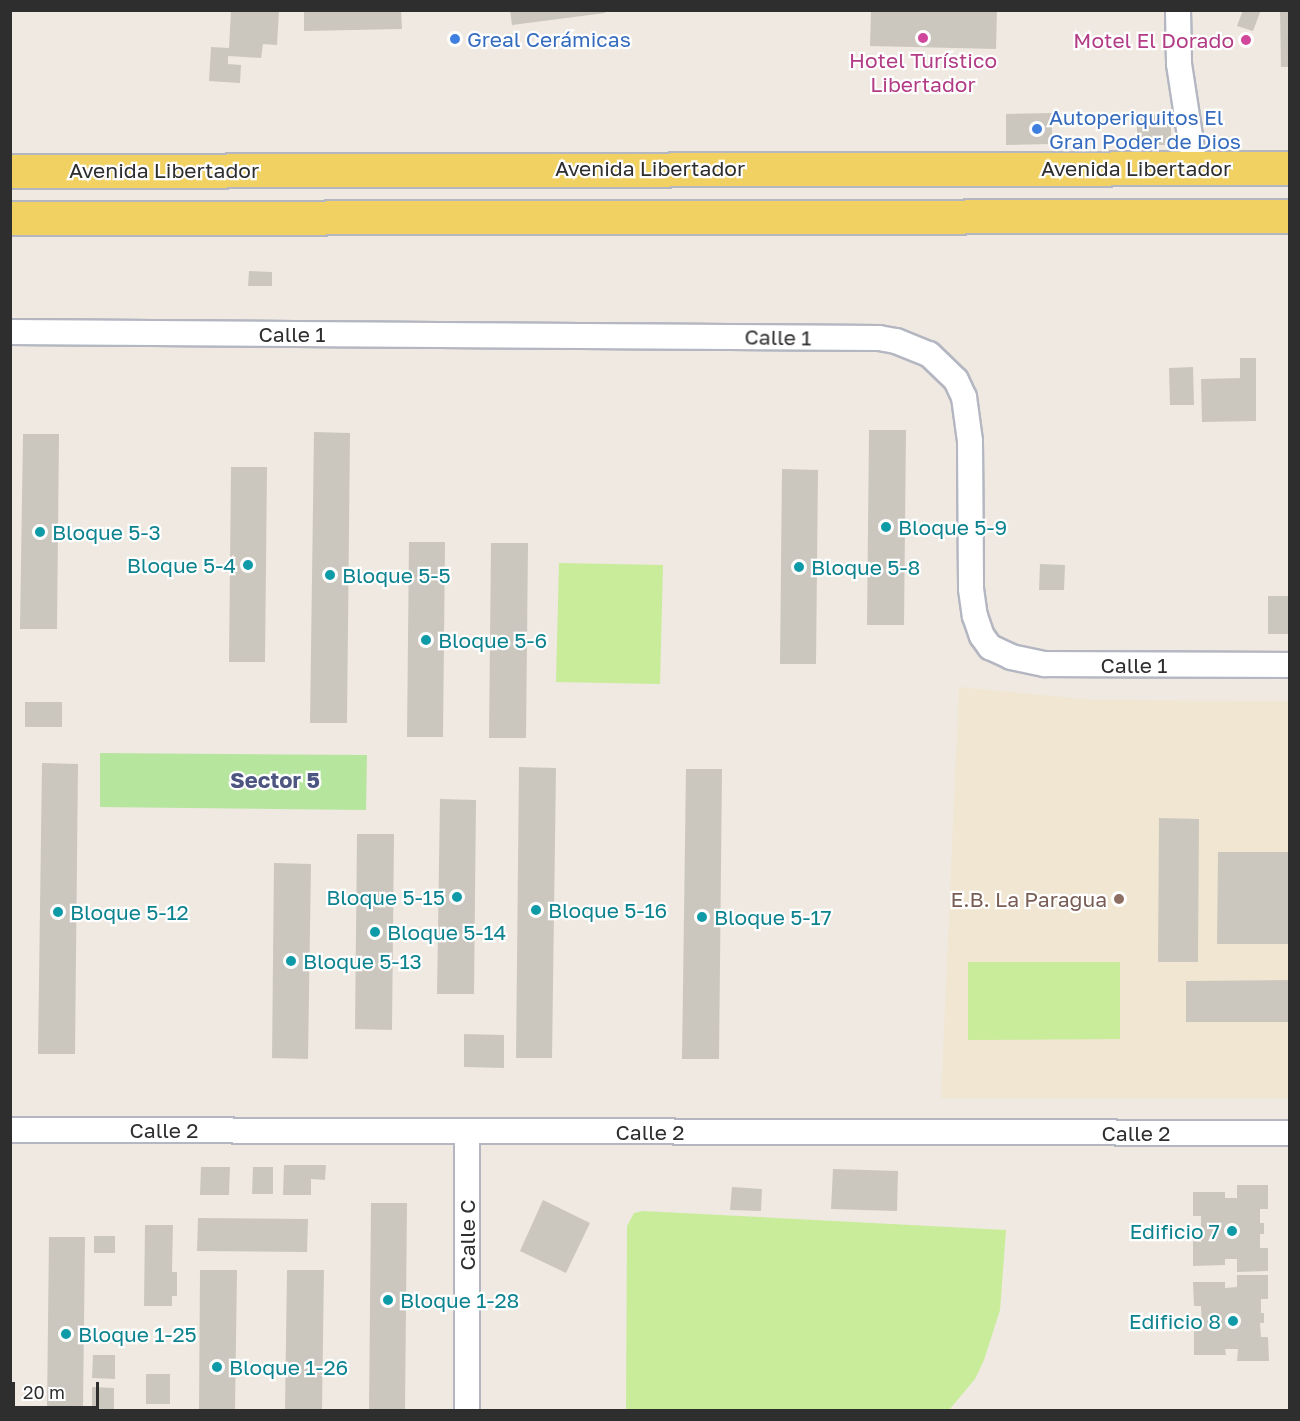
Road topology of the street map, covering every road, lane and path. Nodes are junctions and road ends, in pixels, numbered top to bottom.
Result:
1 (1178, 10) edge
2 (1195, 168) junction
3 (1290, 168) edge
4 (10, 171) edge
5 (1290, 216) edge
6 (10, 218) edge
7 (10, 332) edge
8 (1290, 665) edge
9 (10, 1130) edge
10 (467, 1131) junction
11 (1290, 1133) edge
12 (466, 1410) edge

1 - 2 street
2 - 3 main road, Avenida Libertador
2 - 4 main road, Avenida Libertador
5 - 6 main road
7 - 8 street, Calle 1
9 - 10 street, Calle 2
10 - 11 street, Calle 2
10 - 12 street, Calle C

